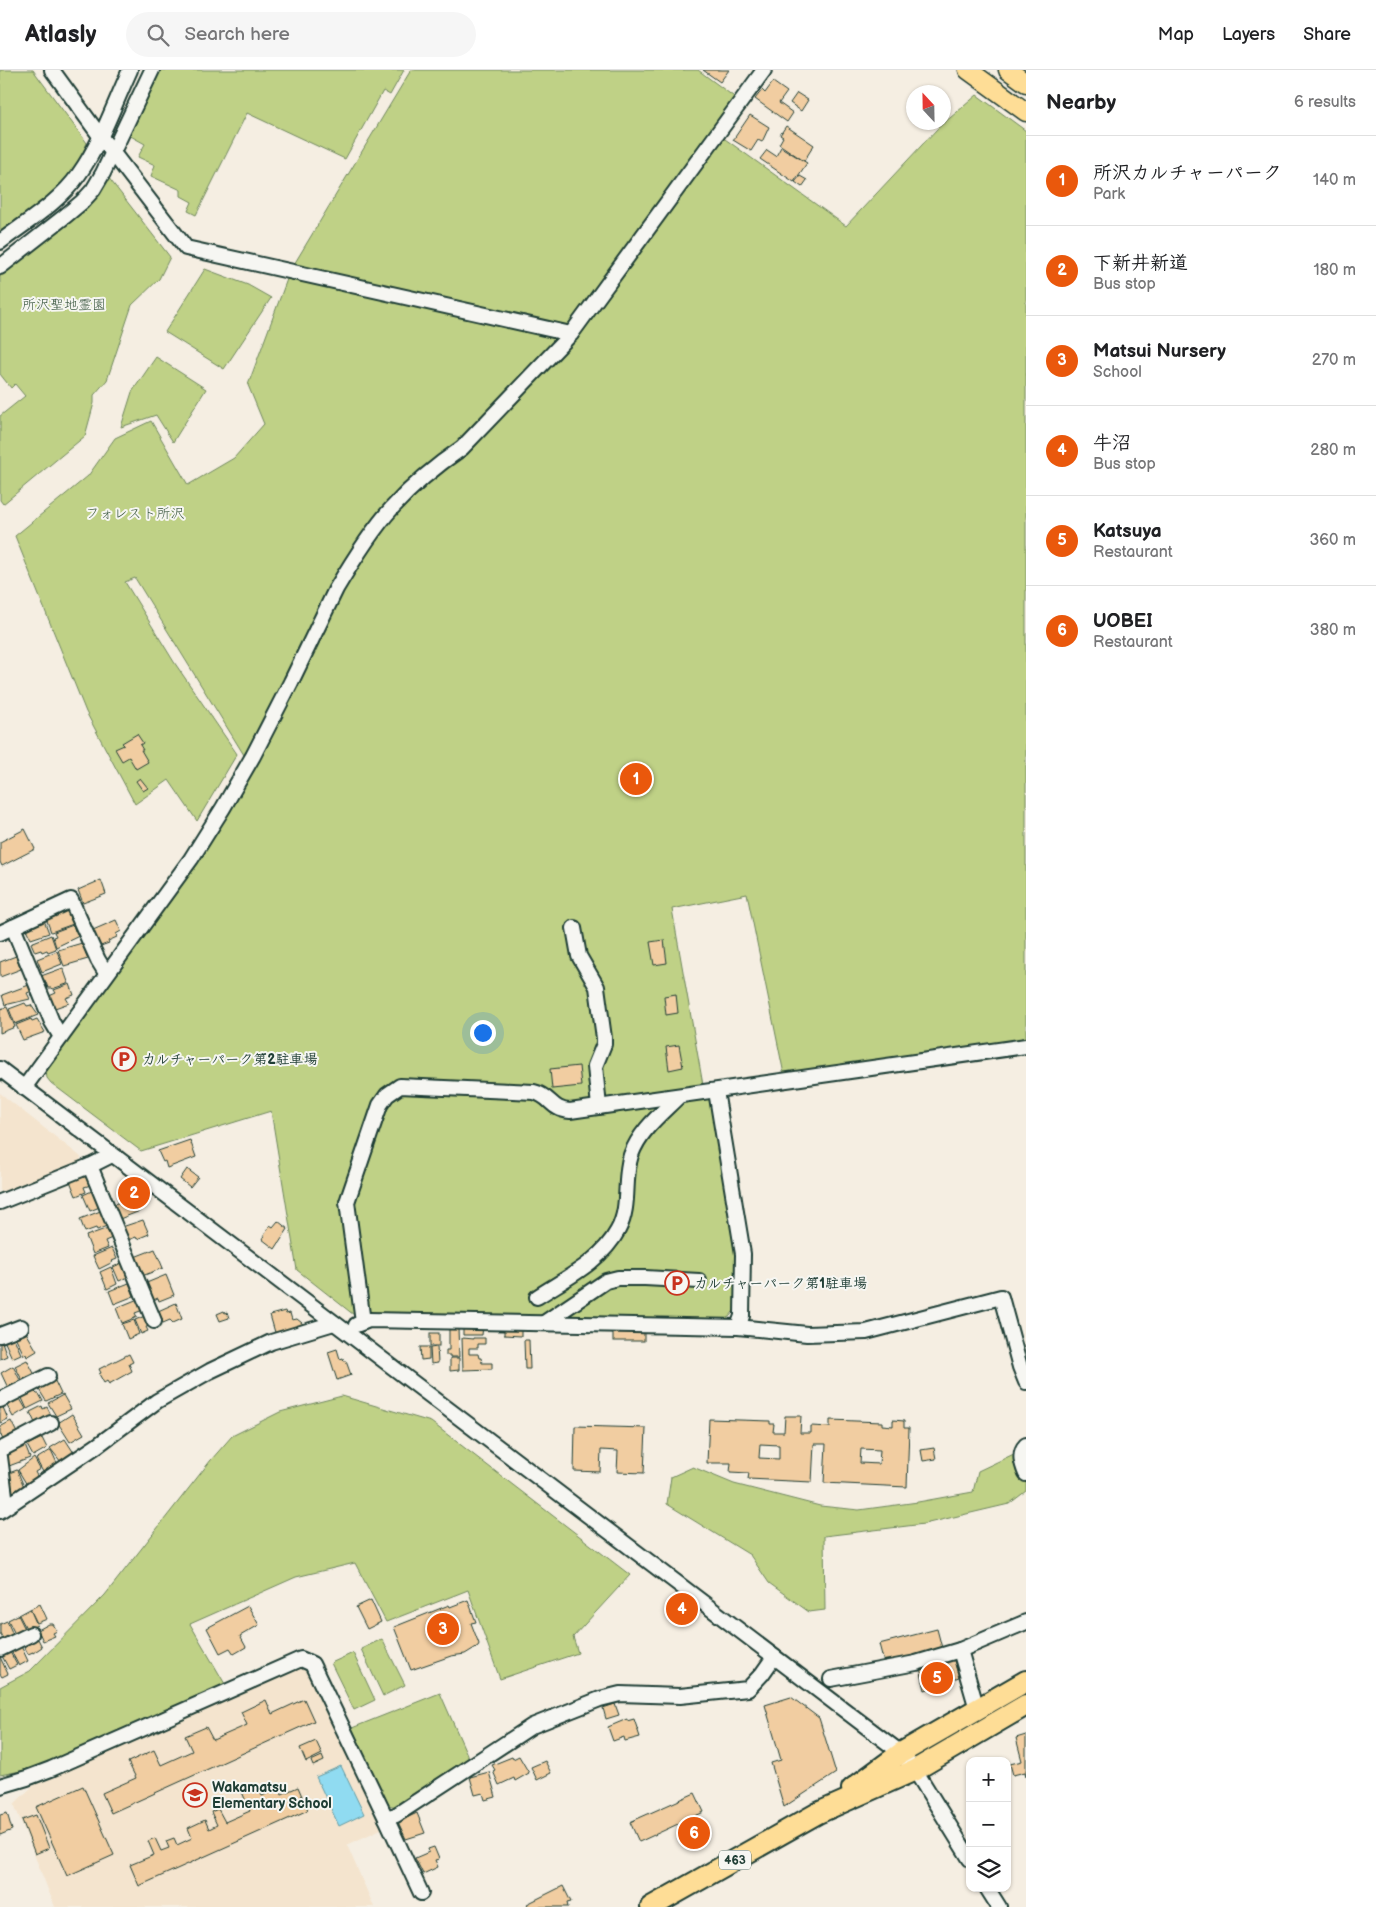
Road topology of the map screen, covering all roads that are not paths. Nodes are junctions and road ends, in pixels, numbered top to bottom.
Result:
1 (52, 70) edge
2 (130, 70) edge
3 (152, 70) edge
4 (764, 70) edge
5 (968, 70) edge
6 (1008, 70) edge
7 (1026, 83) edge
8 (1026, 112) edge
9 (100, 136) junction
10 (112, 153) junction
11 (0, 242) edge
12 (0, 267) edge
13 (571, 334) junction
14 (13, 927) junction
15 (574, 928) dead end
16 (0, 933) edge
17 (106, 973) junction
18 (61, 1037) junction
19 (1026, 1046) edge
20 (0, 1069) edge
21 (24, 1088) junction
22 (716, 1090) junction
23 (679, 1096) junction
24 (599, 1107) junction
25 (112, 1155) junction
26 (90, 1166) junction
27 (0, 1202) edge
28 (699, 1281) dead end
29 (537, 1297) dead end
30 (154, 1321) dead end
31 (363, 1322) junction
32 (544, 1322) junction
33 (339, 1326) junction
34 (21, 1327) dead end
35 (738, 1327) junction
36 (0, 1335) edge
37 (48, 1376) dead end
38 (1026, 1382) edge
39 (0, 1400) edge
40 (52, 1423) dead end
41 (1026, 1445) edge
42 (0, 1450) edge
43 (0, 1457) edge
44 (1026, 1474) edge
45 (0, 1506) edge
46 (0, 1511) edge
47 (1026, 1622) edge
48 (31, 1634) dead end
49 (0, 1649) edge
50 (960, 1650) junction
51 (774, 1657) junction
52 (831, 1679) dead end
53 (1026, 1680) edge
54 (1026, 1705) edge
55 (977, 1709) junction
56 (901, 1753) junction
57 (915, 1770) junction
58 (0, 1786) edge
59 (818, 1813) junction
60 (386, 1818) junction
61 (966, 1853) edge
62 (990, 1892) edge
63 (421, 1893) dead end
64 (651, 1907) edge
65 (999, 1907) edge

1 - 9 street
2 - 9 street
3 - 10 street
4 - 13 street
5 - 8 main road
6 - 7 main road
9 - 10 street
9 - 11 street
10 - 12 street
10 - 13 street
13 - 17 street
14 - 16 street
14 - 17 street
14 - 18 street
15 - 24 street
17 - 18 street
18 - 21 street
19 - 22 street
20 - 21 street
21 - 25 street
22 - 23 street
22 - 35 street
23 - 24 street
23 - 29 street
24 - 31 street
25 - 26 street
25 - 33 street
26 - 27 street
26 - 30 street
28 - 32 street
31 - 32 street
31 - 33 street
32 - 35 street
33 - 46 street
33 - 51 street
34 - 36 street
35 - 38 street
37 - 39 street
40 - 42 street
41 - 44 street
43 - 45 street
47 - 50 street
48 - 49 street
50 - 52 street
50 - 55 street
51 - 56 street
51 - 60 street
53 - 55 highway, 463
54 - 57 highway, 463
55 - 56 highway, 463
56 - 57 street
56 - 59 highway, 463
57 - 59 highway, 463
57 - 61 street
58 - 60 street
59 - 64 highway, 463
60 - 63 street
62 - 65 street

